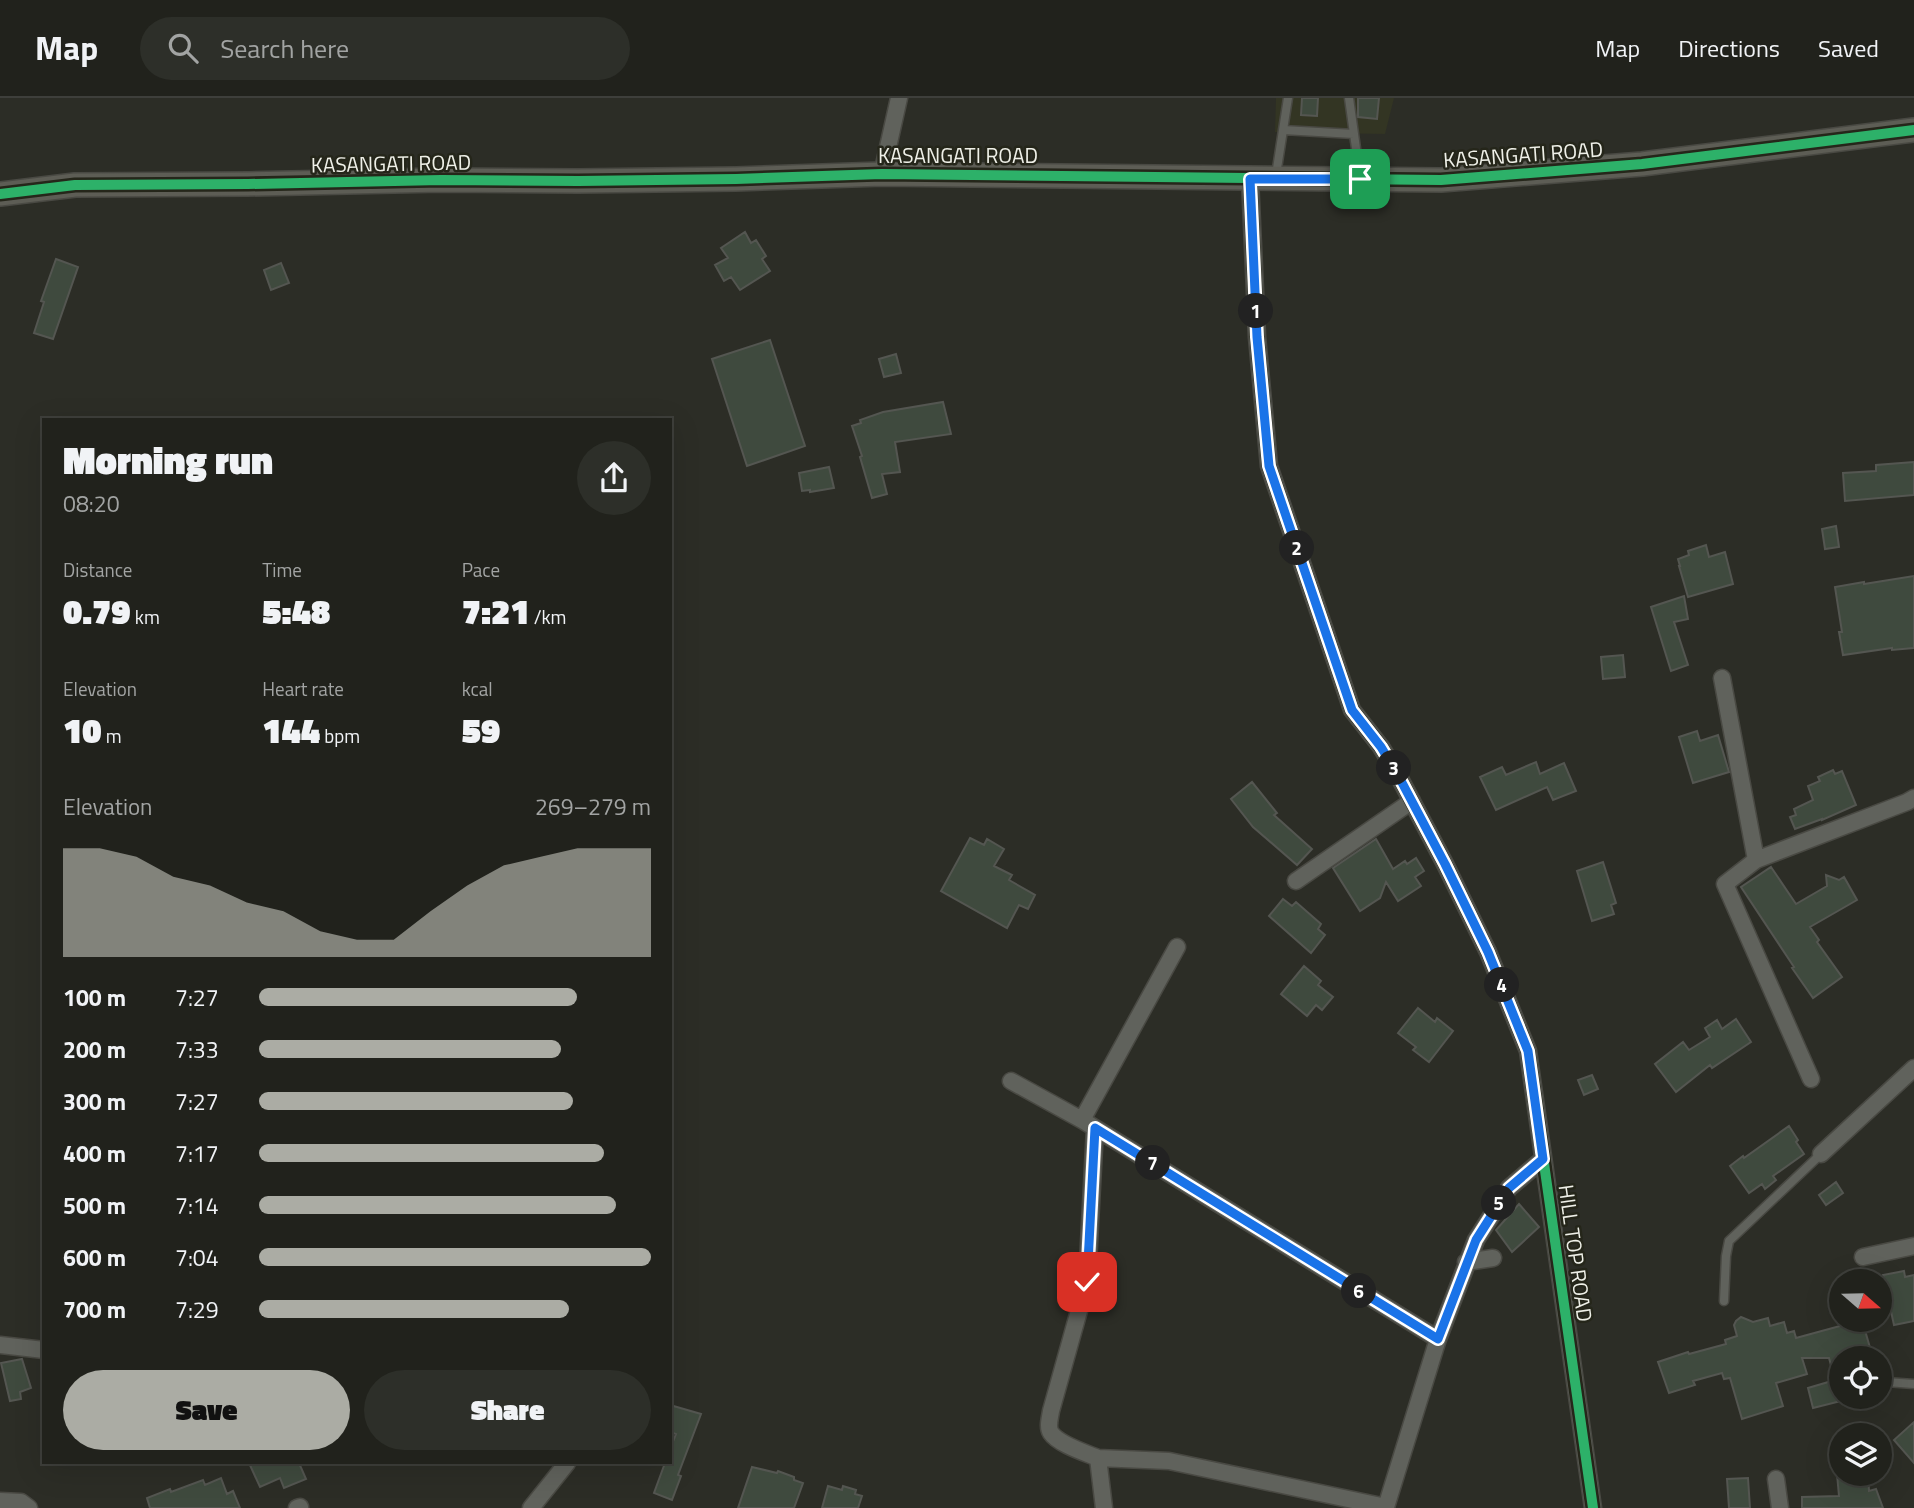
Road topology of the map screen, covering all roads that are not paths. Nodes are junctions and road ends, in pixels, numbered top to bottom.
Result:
1 (899, 98) edge
2 (1289, 98) edge
3 (1349, 98) edge
4 (1283, 130) junction
5 (1914, 130) edge
6 (1354, 134) junction
7 (882, 173) junction
8 (1250, 179) junction
9 (1275, 179) junction
10 (1360, 179) junction
11 (0, 194) edge
12 (1721, 678) dead end
13 (1914, 798) edge
14 (1412, 801) junction
15 (1756, 860) junction
16 (1296, 881) dead end
17 (1177, 947) dead end
18 (1914, 1068) edge
19 (1811, 1079) dead end
20 (1011, 1081) dead end
21 (1089, 1124) junction
22 (1821, 1154) joint
23 (1543, 1159) junction
24 (1914, 1246) edge
25 (1863, 1256) dead end
26 (1493, 1258) dead end
27 (1466, 1262) junction
28 (1724, 1301) dead end
29 (1438, 1339) junction
30 (0, 1345) edge
31 (42, 1350) edge
32 (1892, 1382) edge
33 (1914, 1384) edge
34 (1098, 1458) junction
35 (566, 1464) edge
36 (1776, 1479) dead end
37 (0, 1501) edge
38 (29, 1508) edge
39 (531, 1508) edge
40 (1104, 1508) edge
41 (1593, 1508) edge
42 (1780, 1508) edge

1 - 7 street
2 - 4 lane
3 - 6 lane
4 - 6 lane
4 - 9 lane
5 - 10 street, KASANGATI ROAD
6 - 10 lane
7 - 8 street, KASANGATI ROAD
7 - 11 street, KASANGATI ROAD
8 - 9 street, KASANGATI ROAD
8 - 14 street, HILL TOP ROAD
9 - 10 street, KASANGATI ROAD
12 - 15 street
13 - 15 street
14 - 16 street
14 - 23 street, HILL TOP ROAD
15 - 19 street
17 - 21 street
18 - 22 street
20 - 21 street
21 - 29 street
21 - 34 street
22 - 28 lane
23 - 27 street
23 - 41 street, HILL TOP ROAD
24 - 25 street
26 - 27 street
27 - 29 street
29 - 34 street
30 - 31 street
32 - 33 lane
34 - 40 street
35 - 39 street
36 - 42 street
37 - 38 street

